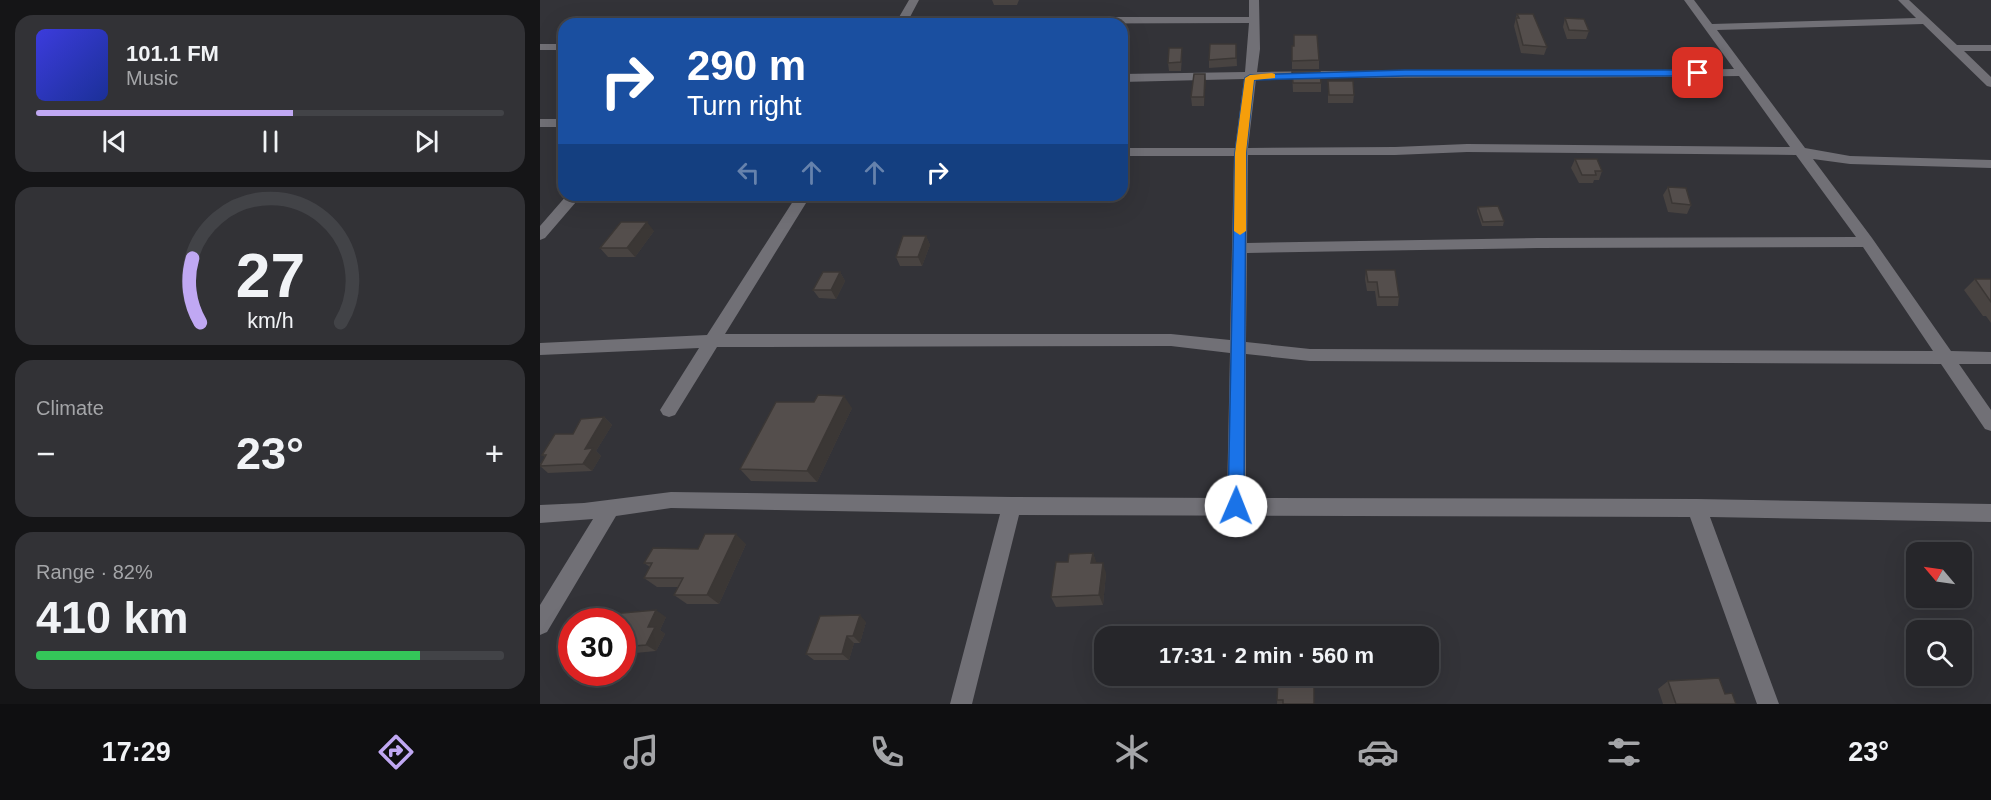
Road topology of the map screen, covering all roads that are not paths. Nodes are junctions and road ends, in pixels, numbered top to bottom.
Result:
1 (915, 0) edge
2 (1254, 0) edge
3 (1689, 0) edge
4 (1902, 0) edge
5 (904, 18) edge
6 (1254, 20) junction
7 (1128, 21) edge
8 (1925, 21) junction
9 (1710, 27) junction
10 (540, 47) edge
11 (558, 47) edge
12 (1954, 48) junction
13 (1991, 48) edge
14 (1742, 72) junction
15 (1128, 78) edge
16 (1250, 78) junction
17 (1991, 82) edge
18 (540, 123) edge
19 (558, 123) edge
20 (1800, 151) junction
21 (1128, 152) edge
22 (1240, 153) junction
23 (1991, 164) edge
24 (570, 201) edge
25 (800, 201) edge
26 (540, 235) edge
27 (1867, 242) junction
28 (1240, 248) junction
29 (712, 341) junction
30 (1240, 346) junction
31 (540, 349) edge
32 (1945, 358) junction
33 (1991, 358) edge
34 (669, 410) dead end
35 (1991, 424) edge
36 (1012, 506) junction
37 (1236, 506) junction
38 (611, 507) junction
39 (1697, 508) junction
40 (1991, 513) edge
41 (540, 514) edge
42 (540, 625) edge
43 (961, 704) edge
44 (1768, 704) edge

1 - 5 street
2 - 6 street
3 - 9 street
4 - 8 street
6 - 7 street
6 - 16 street
8 - 9 street
8 - 12 street
9 - 14 street
10 - 11 street
12 - 13 street
12 - 17 street
14 - 16 street
14 - 20 street
15 - 16 street
16 - 22 street
18 - 19 street
20 - 22 street
20 - 23 street
20 - 27 street
21 - 22 street
22 - 28 street
24 - 26 street
25 - 29 street
27 - 28 street
27 - 32 street
28 - 30 street
29 - 30 street
29 - 31 street
29 - 34 street
30 - 32 street
30 - 37 street
32 - 33 street
32 - 35 street
36 - 37 street
36 - 38 street
36 - 43 street
37 - 39 street
38 - 41 street
38 - 42 street
39 - 40 street
39 - 44 street

